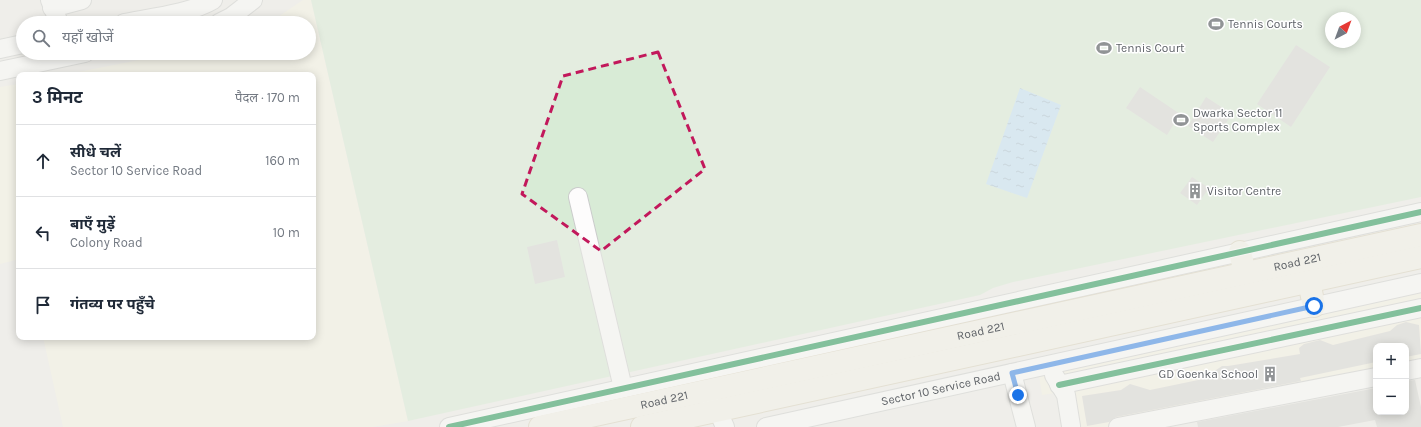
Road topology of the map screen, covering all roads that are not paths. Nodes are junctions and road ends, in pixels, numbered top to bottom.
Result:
1 (82, 0) edge
2 (213, 0) edge
3 (253, 0) edge
4 (54, 10) edge
5 (158, 16) edge
6 (232, 16) edge
7 (16, 46) edge
8 (0, 49) edge
9 (52, 60) edge
10 (0, 71) edge
11 (578, 197) dead end
12 (1421, 212) edge
13 (1421, 235) edge
14 (1240, 252) junction
15 (1421, 257) edge
16 (1245, 273) junction
17 (1309, 282) junction
18 (1421, 283) edge
19 (1314, 306) junction
20 (1421, 308) edge
21 (1050, 365) junction
22 (1421, 368) edge
23 (1409, 370) edge
24 (1012, 373) junction
25 (1373, 378) edge
26 (1058, 384) junction
27 (624, 388) junction
28 (705, 391) junction
29 (712, 420) edge
30 (810, 422) edge
31 (1071, 426) dead end
32 (449, 427) edge
33 (540, 427) edge
34 (642, 427) edge
35 (766, 427) edge
36 (1026, 427) edge
37 (1118, 427) edge

1 - 4 street
2 - 5 street
3 - 6 street
7 - 8 street
9 - 10 street
11 - 27 street
12 - 14 street
13 - 16 main road, Road 221
14 - 16 main road
14 - 27 street
15 - 17 main road, Road 221
16 - 28 main road, Road 221
17 - 19 main road
17 - 29 main road, Road 221
18 - 19 street, Sector 10 Service Road
19 - 21 street, Sector 10 Service Road
20 - 26 street
21 - 24 street, Sector 10 Service Road
21 - 26 street
22 - 23 street
24 - 30 street, Sector 10 Service Road
24 - 36 street
25 - 37 street
26 - 31 street
27 - 32 street
28 - 29 street
28 - 33 main road, Road 221
29 - 34 main road, Road 221
30 - 35 street, Sector 10 Service Road

